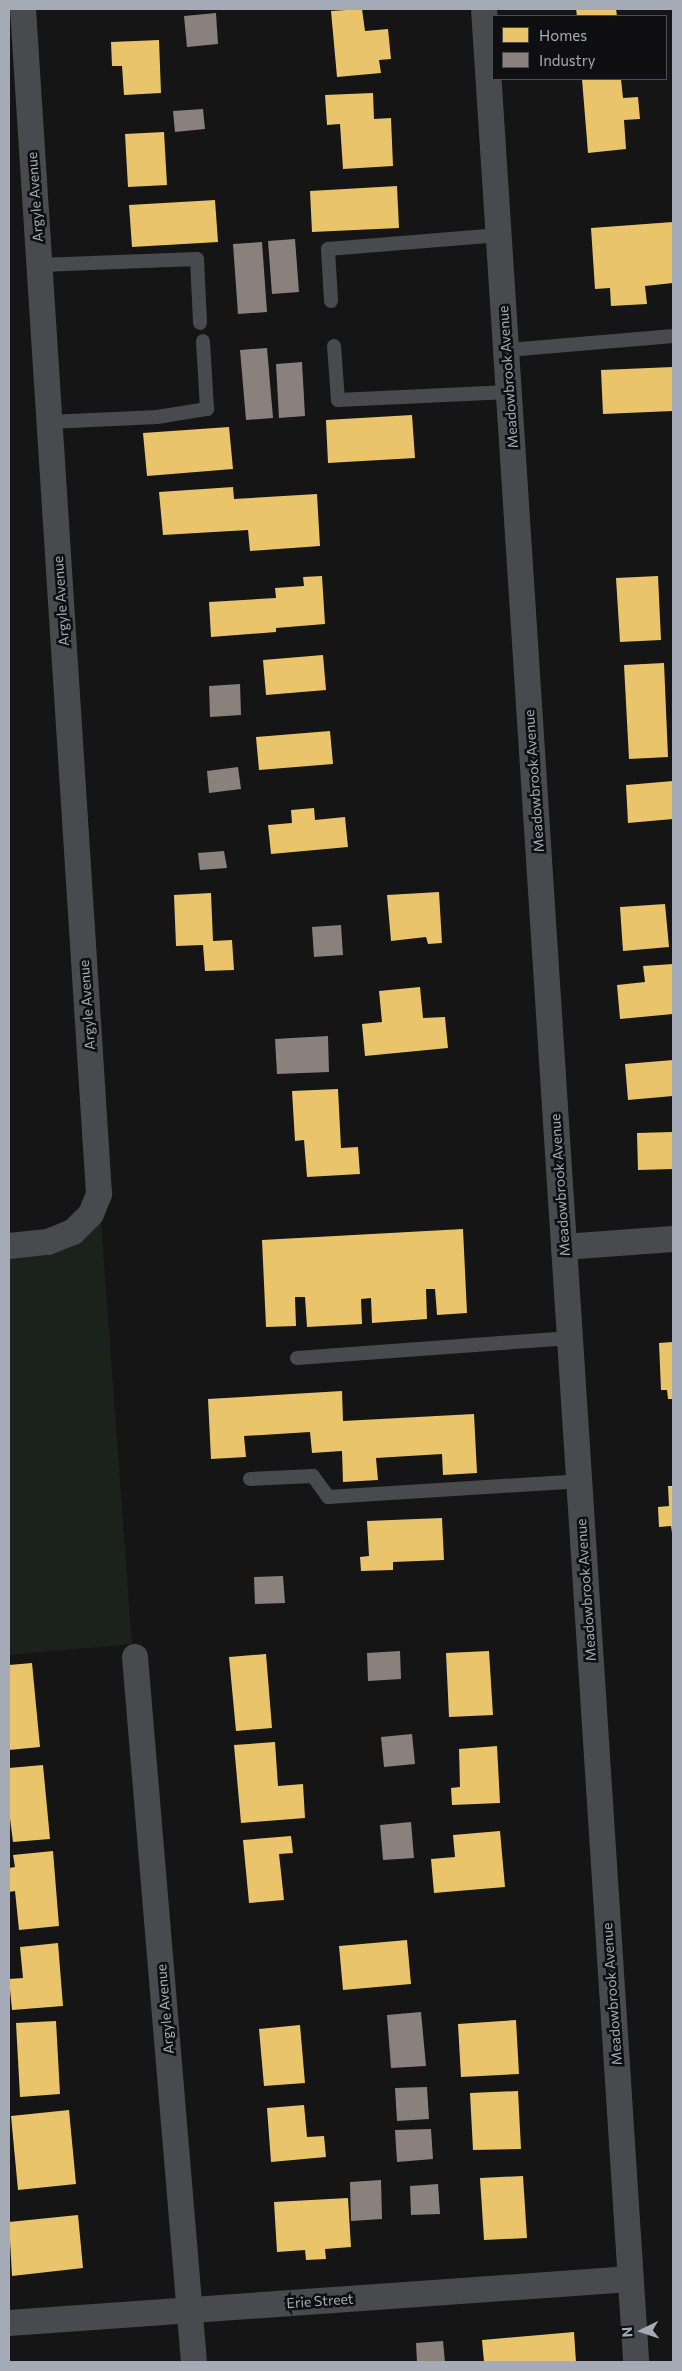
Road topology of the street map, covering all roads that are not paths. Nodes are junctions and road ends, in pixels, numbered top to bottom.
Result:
1 (23, 9) edge
2 (484, 9) edge
3 (499, 235) junction
4 (40, 265) junction
5 (331, 301) dead end
6 (200, 323) dead end
7 (673, 336) edge
8 (203, 342) dead end
9 (334, 346) dead end
10 (507, 350) junction
11 (509, 392) junction
12 (49, 422) junction
13 (673, 1239) edge
14 (9, 1246) edge
15 (564, 1247) junction
16 (570, 1338) junction
17 (297, 1358) dead end
18 (250, 1479) dead end
19 (579, 1481) junction
20 (134, 1657) dead end
21 (630, 2279) junction
22 (190, 2310) junction
23 (9, 2323) edge
24 (194, 2362) edge
25 (636, 2362) edge

1 - 4 street, Argyle Avenue
2 - 3 street, Meadowbrook Avenue
3 - 5 lane
3 - 10 street, Meadowbrook Avenue
4 - 6 lane
4 - 12 street, Argyle Avenue
7 - 10 lane
8 - 12 lane
9 - 11 lane
10 - 11 street, Meadowbrook Avenue
11 - 15 street, Meadowbrook Avenue
12 - 14 street, Argyle Avenue
13 - 15 street
15 - 16 street, Meadowbrook Avenue
16 - 17 lane
16 - 19 street, Meadowbrook Avenue
18 - 19 lane
19 - 21 street, Meadowbrook Avenue
20 - 22 street, Argyle Avenue
21 - 22 street, Erie Street
21 - 25 street, Meadowbrook Avenue
22 - 23 street, Erie Street
22 - 24 street, Argyle Avenue

